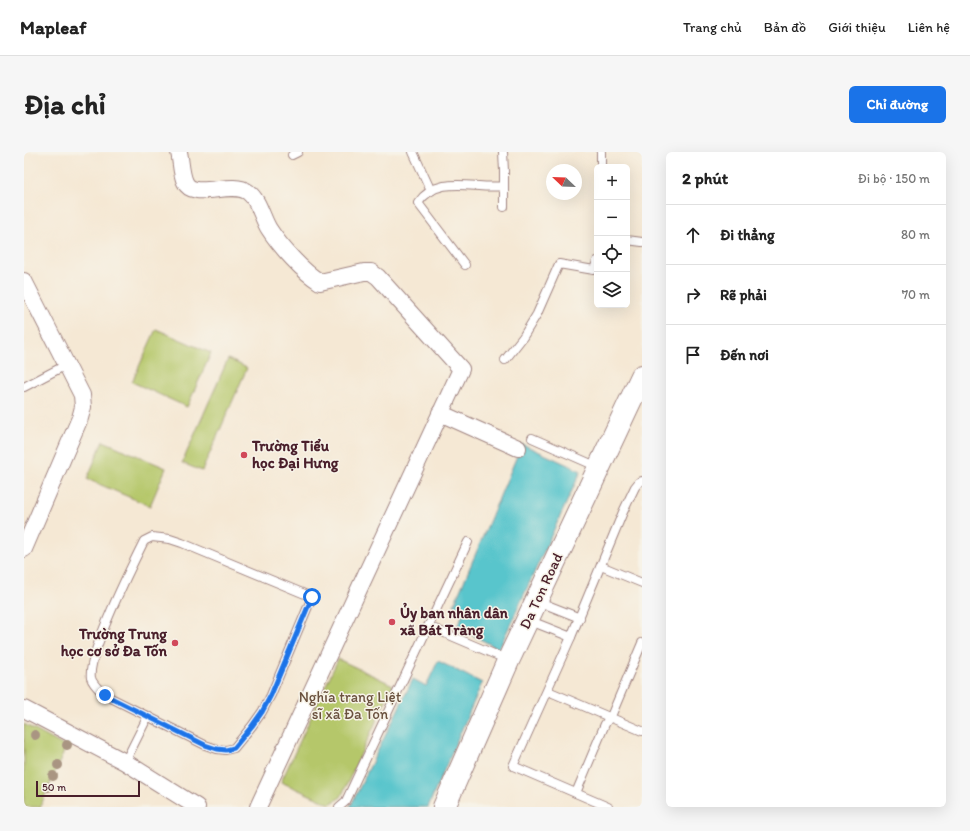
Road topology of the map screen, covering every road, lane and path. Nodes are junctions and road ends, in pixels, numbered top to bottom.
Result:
1 (179, 152) edge
2 (413, 152) edge
3 (503, 152) edge
4 (602, 152) edge
5 (602, 164) edge
6 (504, 186) junction
7 (431, 191) junction
8 (504, 207) dead end
9 (630, 240) edge
10 (642, 242) edge
11 (465, 265) dead end
12 (594, 270) edge
13 (24, 281) edge
14 (505, 360) dead end
15 (66, 365) junction
16 (642, 376) edge
17 (24, 387) edge
18 (440, 413) junction
19 (532, 438) dead end
20 (518, 448) dead end
21 (599, 468) junction
22 (642, 481) edge
23 (468, 542) dead end
24 (24, 549) edge
25 (601, 566) junction
26 (642, 583) edge
27 (537, 600) junction
28 (580, 618) junction
29 (528, 620) junction
30 (428, 626) junction
31 (572, 637) junction
32 (642, 643) edge
33 (508, 661) junction
34 (548, 690) junction
35 (24, 709) edge
36 (148, 716) junction
37 (610, 717) junction
38 (642, 731) edge
39 (125, 762) junction
40 (576, 793) junction
41 (197, 807) edge
42 (258, 807) edge
43 (339, 807) edge
44 (444, 807) edge
45 (608, 807) edge

1 - 18 street
2 - 7 lane
3 - 6 lane
4 - 5 lane
6 - 7 lane
6 - 8 lane
7 - 11 lane
9 - 10 lane
12 - 14 lane
13 - 15 street
15 - 17 lane
15 - 24 street
16 - 21 street, Da Ton Road
18 - 20 street
18 - 42 street
19 - 21 lane
21 - 27 street, Da Ton Road
22 - 25 lane
23 - 30 lane
25 - 26 lane
25 - 28 lane
27 - 28 lane
27 - 29 street, Da Ton Road
28 - 31 lane
29 - 31 lane
29 - 33 street, Da Ton Road
30 - 33 lane
30 - 43 lane
31 - 34 lane
32 - 37 lane
33 - 44 street, Da Ton Road
34 - 37 lane
34 - 40 lane
35 - 39 street
36 - 36 lane
36 - 39 lane
37 - 38 lane
37 - 40 lane
39 - 41 street
40 - 45 lane

